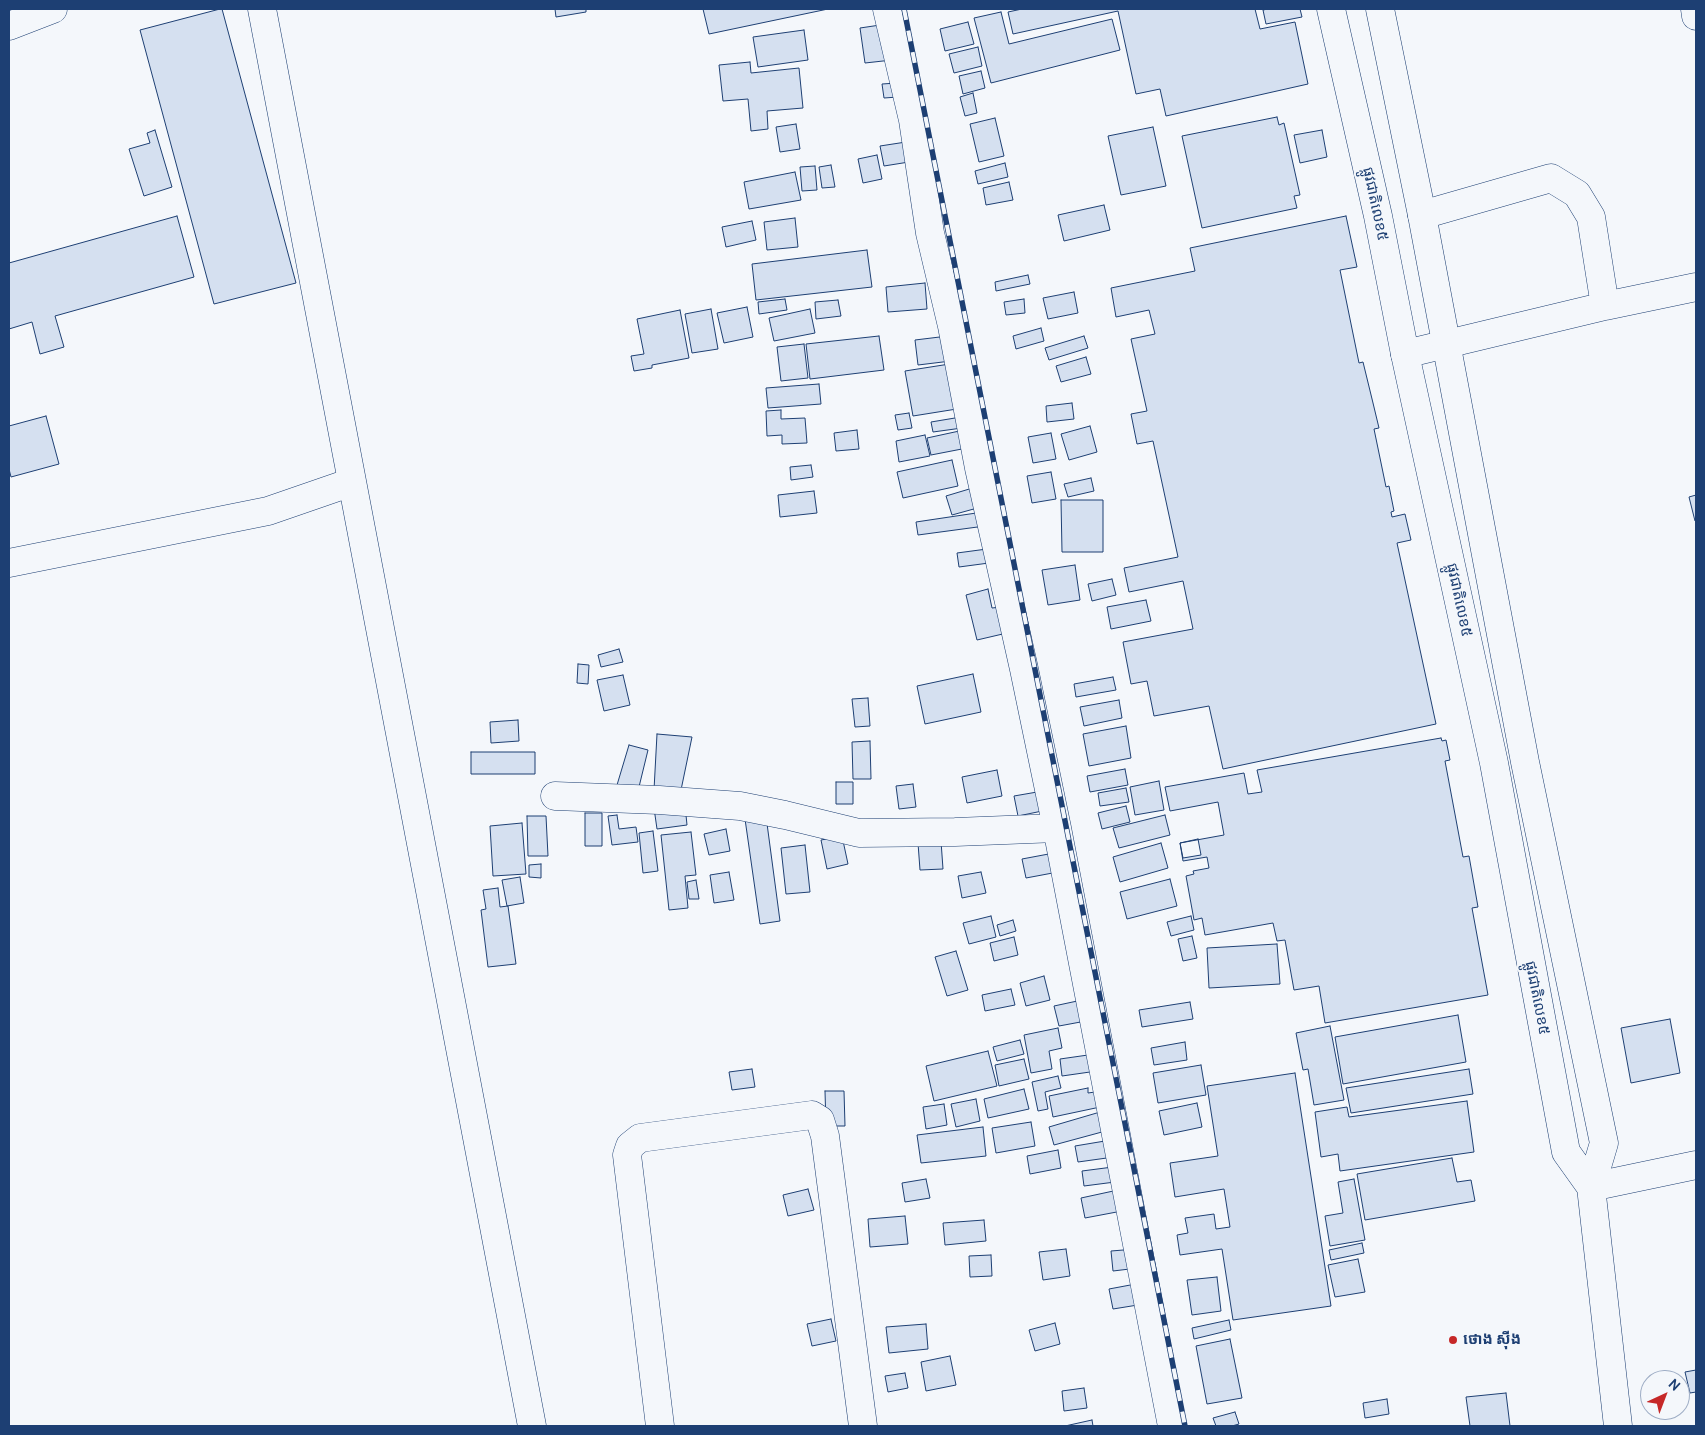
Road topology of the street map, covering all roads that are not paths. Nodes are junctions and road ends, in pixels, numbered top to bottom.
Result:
1 (53, 9) edge
2 (262, 9) edge
3 (886, 9) edge
4 (1331, 9) edge
5 (1380, 9) edge
6 (1695, 9) edge
7 (1696, 16) edge
8 (9, 26) edge
9 (1422, 215) junction
10 (1696, 287) edge
11 (1605, 306) junction
12 (1446, 344) junction
13 (1405, 354) junction
14 (352, 482) junction
15 (9, 563) edge
16 (555, 796) dead end
17 (1057, 828) junction
18 (1696, 1165) edge
19 (1591, 1187) junction
20 (532, 1426) edge
21 (660, 1426) edge
22 (862, 1426) edge
23 (1172, 1426) edge
24 (1618, 1426) edge

1 - 8 main road
2 - 14 main road
3 - 17 main road
4 - 13 main road, ផ្លូវជាតិលេខ៥
5 - 9 main road, ផ្លូវជាតិលេខ៥
6 - 7 main road
9 - 11 main road
9 - 12 main road, ផ្លូវជាតិលេខ៥
10 - 11 main road
11 - 12 main road
12 - 13 main road
12 - 19 main road, ផ្លូវជាតិលេខ៥
13 - 19 main road, ផ្លូវជាតិលេខ៥
14 - 15 main road
14 - 20 main road
16 - 17 main road
17 - 23 main road
18 - 19 main road
19 - 24 main road, ផ្លូវជាតិលេខ៥
21 - 22 main road

